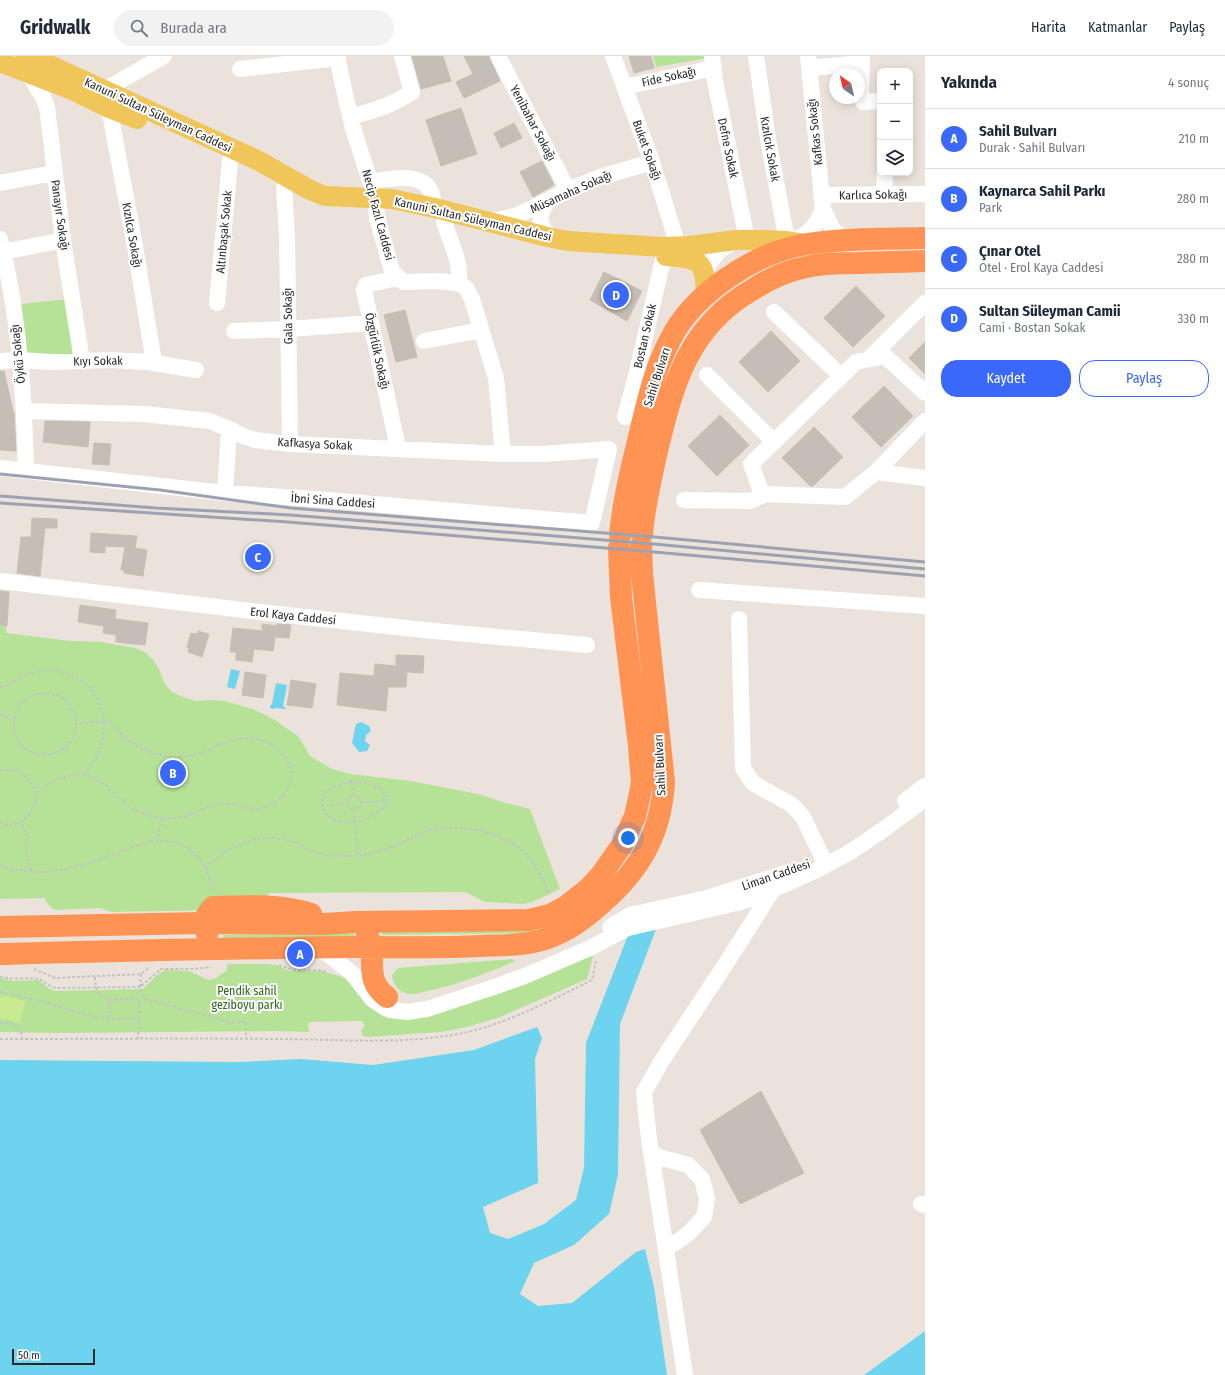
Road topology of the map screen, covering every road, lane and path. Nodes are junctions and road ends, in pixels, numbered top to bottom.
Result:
1 (164, 56) edge
2 (402, 56) edge
3 (498, 56) edge
4 (613, 56) edge
5 (756, 56) edge
6 (337, 57) edge
7 (52, 60) edge
8 (268, 60) edge
9 (862, 60) edge
10 (0, 62) edge
11 (713, 62) edge
12 (809, 62) edge
13 (27, 65) edge
14 (240, 68) dead end
15 (65, 87) junction
16 (624, 87) junction
17 (106, 99) junction
18 (877, 101) edge
19 (47, 107) junction
20 (350, 117) junction
21 (230, 161) junction
22 (652, 162) junction
23 (54, 173) junction
24 (884, 176) edge
25 (0, 183) edge
26 (284, 188) junction
27 (568, 190) junction
28 (925, 194) edge
29 (374, 195) junction
30 (884, 195) junction
31 (550, 199) junction
32 (822, 202) junction
33 (440, 214) junction
34 (489, 222) junction
35 (552, 238) junction
36 (925, 238) edge
37 (64, 240) junction
38 (742, 240) junction
39 (844, 240) junction
40 (795, 242) junction
41 (2, 245) edge
42 (671, 251) junction
43 (925, 261) edge
44 (704, 271) junction
45 (397, 278) junction
46 (458, 284) junction
47 (706, 294) junction
48 (218, 303) dead end
49 (925, 303) edge
50 (774, 312) dead end
51 (371, 322) junction
52 (289, 329) junction
53 (481, 330) junction
54 (234, 331) dead end
55 (424, 341) dead end
56 (869, 359) junction
57 (20, 360) junction
58 (0, 361) edge
59 (82, 361) junction
60 (154, 362) junction
61 (196, 370) dead end
62 (707, 375) dead end
63 (842, 376) junction
64 (925, 393) edge
65 (24, 411) junction
66 (625, 417) dead end
67 (925, 421) edge
68 (229, 429) junction
69 (774, 442) junction
70 (290, 444) junction
71 (398, 448) junction
72 (609, 449) joint
73 (503, 454) junction
74 (0, 468) edge
75 (26, 471) junction
76 (876, 472) junction
77 (925, 478) edge
78 (225, 493) junction
79 (766, 494) junction
80 (684, 500) dead end
81 (0, 581) edge
82 (699, 590) dead end
83 (925, 606) edge
84 (739, 619) dead end
85 (587, 645) dead end
86 (0, 687) edge
87 (0, 715) edge
88 (15, 720) junction
89 (104, 721) junction
90 (76, 724) junction
91 (0, 771) edge
92 (83, 774) junction
93 (352, 782) junction
94 (925, 786) edge
95 (37, 795) junction
96 (353, 796) junction
97 (925, 799) edge
98 (387, 800) junction
99 (361, 802) junction
100 (347, 804) junction
101 (321, 805) junction
102 (354, 810) junction
103 (162, 819) junction
104 (21, 822) junction
105 (354, 822) junction
106 (0, 823) edge
107 (157, 841) junction
108 (358, 855) junction
109 (824, 862) junction
110 (0, 866) edge
111 (205, 867) junction
112 (31, 871) junction
113 (774, 888) junction
114 (550, 895) dead end
115 (680, 910) junction
116 (209, 915) junction
117 (638, 919) junction
118 (351, 923) junction
119 (0, 927) edge
120 (318, 947) junction
121 (371, 947) junction
122 (423, 947) junction
123 (0, 954) edge
124 (596, 957) dead end
125 (213, 958) junction
126 (274, 964) dead end
127 (332, 973) dead end
128 (141, 974) dead end
129 (0, 977) edge
130 (94, 977) dead end
131 (140, 987) junction
132 (95, 988) junction
133 (0, 992) edge
134 (143, 997) junction
135 (387, 997) junction
136 (110, 999) junction
137 (139, 1001) junction
138 (109, 1019) junction
139 (139, 1020) junction
140 (0, 1022) edge
141 (0, 1039) edge
142 (22, 1039) junction
143 (138, 1039) junction
144 (246, 1039) junction
145 (651, 1153) junction
146 (666, 1249) junction
147 (685, 1375) edge

1 - 17 street
2 - 20 street
3 - 27 street, Yenibahar Sokağı
4 - 16 street, Buket Sokağı
5 - 40 street, Kızılcık Sokak
6 - 8 street
6 - 20 street, Necip Fazıl Caddesi
7 - 13 main road, Kanuni Sultan Süleyman Caddesi
7 - 17 main road, Kanuni Sultan Süleyman Caddesi
8 - 14 street
9 - 12 street
9 - 18 street
10 - 13 main road, Kanuni Sultan Süleyman Caddesi
11 - 16 street, Fide Sokağı
11 - 38 street, Defne Sokak
12 - 32 street, Kafkas Sokağı
13 - 15 main road, Kanuni Sultan Süleyman Caddesi
13 - 19 street, Panayır Sokağı
15 - 17 main road, Kanuni Sultan Süleyman Caddesi
15 - 19 street
16 - 22 street, Buket Sokağı
17 - 21 main road, Kanuni Sultan Süleyman Caddesi
17 - 29 main road, Kanuni Sultan Süleyman Caddesi
17 - 60 street, Kızılca Sokağı
19 - 23 street, Panayır Sokağı
20 - 29 street, Necip Fazıl Caddesi
21 - 26 main road, Kanuni Sultan Süleyman Caddesi
21 - 48 street, Altınbaşak Sokak
22 - 27 street, Müsamaha Sokağı
22 - 42 street, Buket Sokağı
23 - 25 street
23 - 37 street, Panayır Sokağı
24 - 30 street
26 - 29 main road, Kanuni Sultan Süleyman Caddesi
26 - 52 street, Gala Sokağı
27 - 31 street, Müsamaha Sokağı
28 - 30 street, Karlıca Sokağı
29 - 33 main road, Kanuni Sultan Süleyman Caddesi
29 - 33 street
29 - 45 street, Necip Fazıl Caddesi
30 - 32 street, Karlıca Sokağı
31 - 34 street, Müsamaha Sokağı
31 - 35 street
32 - 39 street
32 - 40 street
33 - 34 main road, Kanuni Sultan Süleyman Caddesi
33 - 42 main road, Kanuni Sultan Süleyman Caddesi
33 - 46 street
34 - 35 main road, Kanuni Sultan Süleyman Caddesi
35 - 42 main road, Kanuni Sultan Süleyman Caddesi
36 - 39 highway, Sahil Bulvarı
37 - 41 street
37 - 59 street, Panayır Sokağı
38 - 40 main road, Kanuni Sultan Süleyman Caddesi
38 - 42 main road, Kanuni Sultan Süleyman Caddesi
38 - 44 street
39 - 40 highway, Sahil Bulvarı
40 - 47 highway, Sahil Bulvarı
41 - 57 street, Öykü Sokağı
42 - 44 main road, Kanuni Sultan Süleyman Caddesi
42 - 66 street, Bostan Sokak
43 - 122 highway, Sahil Bulvarı
44 - 47 main road
45 - 46 street
45 - 51 street, Özgürlük Sokağı
46 - 53 street
47 - 118 highway, Sahil Bulvarı
49 - 56 street
50 - 63 street
51 - 52 street
51 - 71 street, Özgürlük Sokağı
52 - 54 street
52 - 70 street, Gala Sokağı
53 - 55 street
53 - 73 street
56 - 63 street
56 - 64 street
57 - 58 street, Kıyı Sokak
57 - 59 street, Kıyı Sokak
57 - 65 street, Öykü Sokağı
59 - 60 street, Kıyı Sokak
60 - 61 street, Kıyı Sokak
62 - 69 street
63 - 69 street
65 - 68 street, Kafkasya Sokak
65 - 75 street, Öykü Sokağı
67 - 76 street
68 - 70 street, Kafkasya Sokak
68 - 78 street
69 - 79 street
70 - 71 street, Kafkasya Sokak
71 - 73 street, Kafkasya Sokak
72 - 73 street, Kafkasya Sokak
72 - 78 street, İbni Sina Caddesi
74 - 75 street, İbni Sina Caddesi
75 - 78 street, İbni Sina Caddesi
76 - 77 street
76 - 79 street
79 - 80 street
81 - 85 street, Erol Kaya Caddesi
82 - 83 street
84 - 109 street
86 - 89 path
87 - 88 path
88 - 90 path
88 - 90 path
89 - 90 path
89 - 92 path
89 - 103 path
91 - 95 path
92 - 95 path
92 - 103 path
93 - 96 path
93 - 98 path
93 - 101 path
94 - 109 street, Liman Caddesi
95 - 104 path
96 - 99 path
96 - 100 path
97 - 109 street, Liman Caddesi
98 - 99 path
98 - 105 path
99 - 102 path
100 - 101 path
100 - 102 path
101 - 105 path
102 - 105 path
103 - 107 path
104 - 106 path
104 - 112 path
105 - 108 path
107 - 111 path
107 - 112 path
108 - 111 path
108 - 114 path
109 - 113 street, Liman Caddesi
109 - 115 street, Liman Caddesi
110 - 112 path
111 - 116 path
113 - 115 street, Liman Caddesi
113 - 145 street
115 - 117 street
116 - 118 highway, Sahil Bulvarı
116 - 119 highway, Sahil Bulvarı
116 - 125 highway
117 - 120 street
117 - 135 street
118 - 121 highway
120 - 121 highway, Sahil Bulvarı
120 - 125 highway, Sahil Bulvarı
121 - 122 highway, Sahil Bulvarı
121 - 135 highway
122 - 135 highway
123 - 125 highway, Sahil Bulvarı
124 - 144 path
125 - 131 path
126 - 127 path
128 - 131 path
129 - 132 path
130 - 132 path
131 - 132 path
131 - 134 path
132 - 136 path
133 - 138 path
134 - 137 path
134 - 144 path
136 - 137 path
136 - 138 path
137 - 139 path
138 - 139 path
139 - 143 path
140 - 142 path
141 - 142 path
142 - 143 path
143 - 144 path
145 - 146 street
145 - 146 street
146 - 147 street

